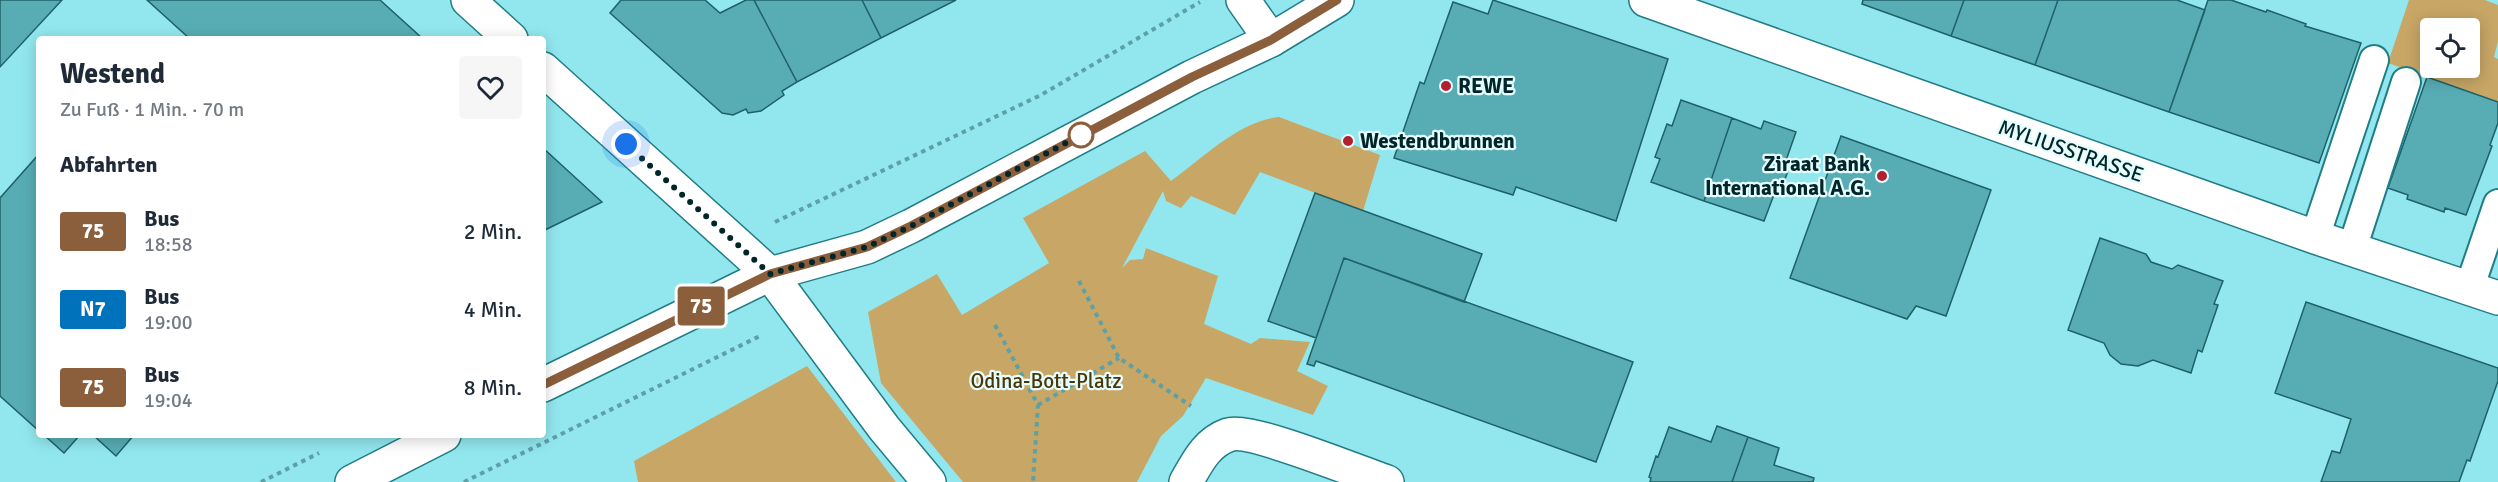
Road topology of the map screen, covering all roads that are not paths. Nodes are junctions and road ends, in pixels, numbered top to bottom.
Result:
1 (468, 0) edge
2 (1243, 0) edge
3 (1337, 0) edge
4 (1646, 0) edge
5 (508, 36) edge
6 (1271, 40) junction
7 (2374, 60) dead end
8 (546, 72) edge
9 (2406, 82) dead end
10 (2498, 204) edge
11 (2315, 237) junction
12 (2352, 249) junction
13 (770, 274) junction
14 (2483, 293) edge
15 (546, 384) edge
16 (438, 438) edge
17 (352, 482) edge
18 (929, 482) edge
19 (1186, 482) edge
20 (1387, 482) edge

1 - 5 street
2 - 6 street
3 - 6 street
4 - 11 street, MYLIUSSTRASSE
6 - 13 street
7 - 11 lane
8 - 13 street
9 - 12 lane
10 - 14 lane
11 - 12 street, MYLIUSSTRASSE
12 - 14 street, MYLIUSSTRASSE
13 - 15 street
13 - 18 street
16 - 17 street
19 - 20 street

